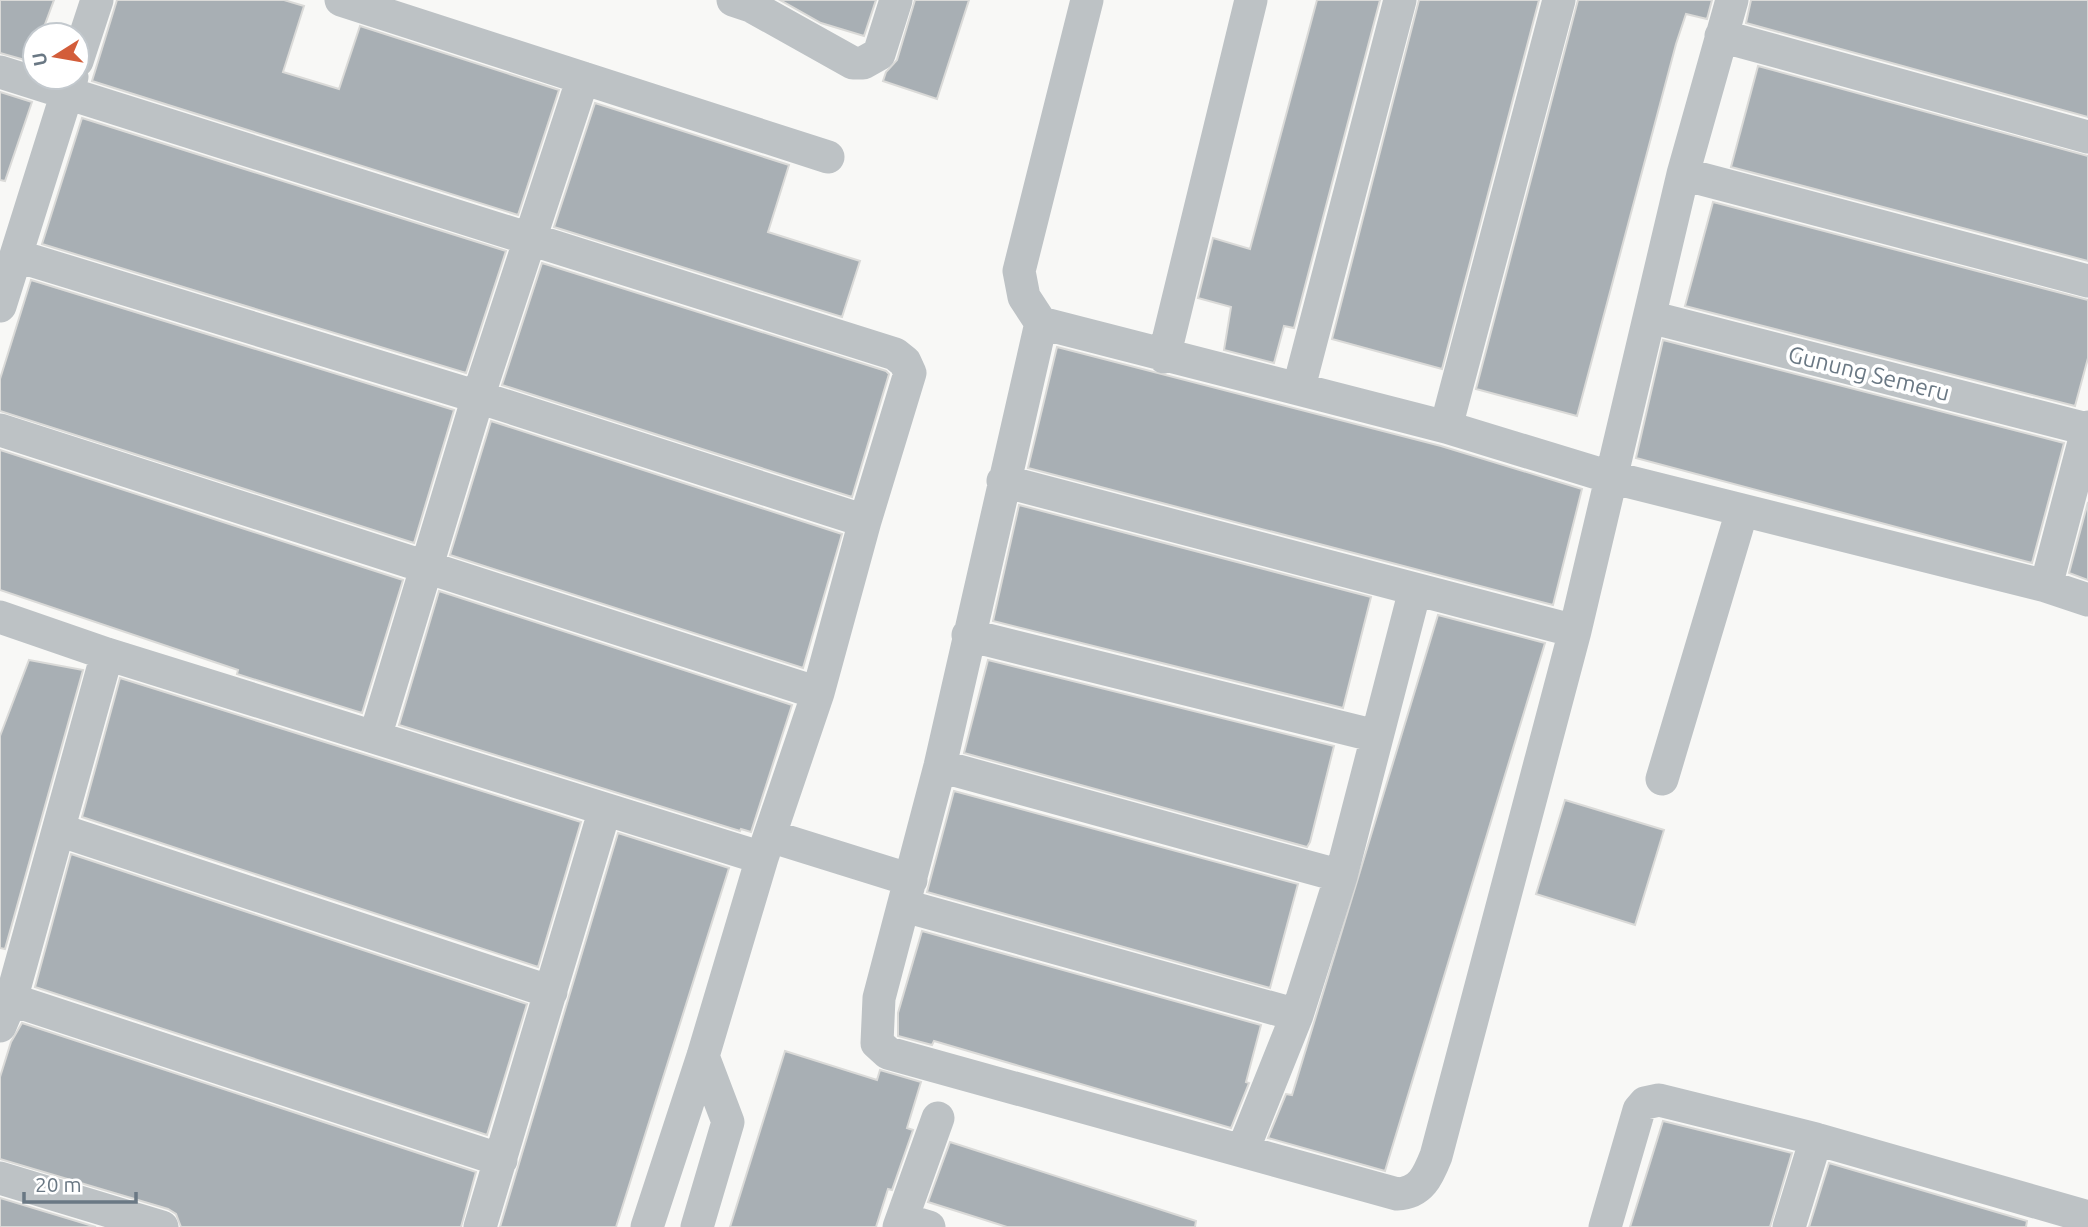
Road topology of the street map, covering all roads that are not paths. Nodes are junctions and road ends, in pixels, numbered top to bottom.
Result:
1 (97, 0) edge
2 (341, 0) edge
3 (896, 0) edge
4 (1087, 0) edge
5 (1251, 0) edge
6 (1400, 0) edge
7 (1559, 0) edge
8 (1732, 0) edge
9 (746, 2) edge
10 (90, 21) edge
11 (1721, 36) junction
12 (0, 72) edge
13 (21, 76) edge
14 (583, 78) junction
15 (67, 91) edge
16 (87, 91) edge
17 (2088, 136) edge
18 (828, 157) dead end
19 (1683, 174) junction
20 (532, 239) junction
21 (17, 256) junction
22 (2088, 281) edge
23 (0, 306) edge
24 (1650, 317) junction
25 (1041, 323) junction
26 (1164, 356) junction
27 (1299, 387) junction
28 (478, 397) junction
29 (1446, 427) junction
30 (2088, 428) edge
31 (0, 430) edge
32 (1610, 478) junction
33 (1003, 481) junction
34 (1742, 511) junction
35 (865, 521) junction
36 (429, 567) junction
37 (2046, 586) junction
38 (1415, 590) junction
39 (2088, 600) edge
40 (0, 617) edge
41 (1576, 631) junction
42 (968, 635) junction
43 (107, 654) junction
44 (818, 693) junction
45 (1376, 736) junction
46 (375, 737) junction
47 (940, 766) junction
48 (1662, 779) dead end
49 (605, 809) junction
50 (60, 830) junction
51 (777, 846) junction
52 (1341, 876) junction
53 (908, 893) junction
54 (551, 992) junction
55 (4, 1007) edge
56 (1297, 1015) junction
57 (706, 1062) junction
58 (938, 1118) dead end
59 (1816, 1139) junction
60 (1244, 1150) junction
61 (501, 1160) junction
62 (0, 1178) edge
63 (2088, 1217) edge
64 (910, 1224) edge
65 (162, 1227) edge
66 (480, 1227) edge
67 (648, 1227) edge
68 (697, 1227) edge
69 (1605, 1227) edge
70 (1789, 1227) edge

1 - 10 street
2 - 14 street
3 - 9 street
4 - 25 street
5 - 26 street
6 - 27 street
7 - 29 street
8 - 11 street
11 - 17 street
11 - 19 street
12 - 13 street
14 - 18 street
14 - 20 street
15 - 21 street
16 - 20 street
19 - 22 street
19 - 24 street
20 - 28 street
20 - 35 street
21 - 23 street
21 - 28 street
24 - 30 street, Gunung Semeru
24 - 32 street
25 - 26 street
25 - 33 street
26 - 27 street
27 - 29 street
28 - 35 street
28 - 36 street
29 - 32 street
30 - 37 street
31 - 36 street
32 - 34 street
32 - 41 street
33 - 38 street
33 - 42 street
34 - 37 street
34 - 48 street
35 - 44 street
36 - 44 street
36 - 46 street
37 - 39 street
38 - 41 street
38 - 45 street
40 - 43 street
41 - 60 street
42 - 45 street
42 - 47 street
43 - 46 street
43 - 50 street
44 - 51 street
45 - 52 street
46 - 49 street
47 - 52 street
47 - 53 street
49 - 51 street
49 - 54 street
50 - 54 street
50 - 55 street
51 - 53 street
51 - 57 street
52 - 56 street
53 - 56 street
53 - 60 street
54 - 61 street
55 - 61 street
56 - 60 street
57 - 67 street
57 - 68 street
58 - 64 street
59 - 63 street
59 - 69 street
59 - 70 street
61 - 66 street
62 - 65 street

